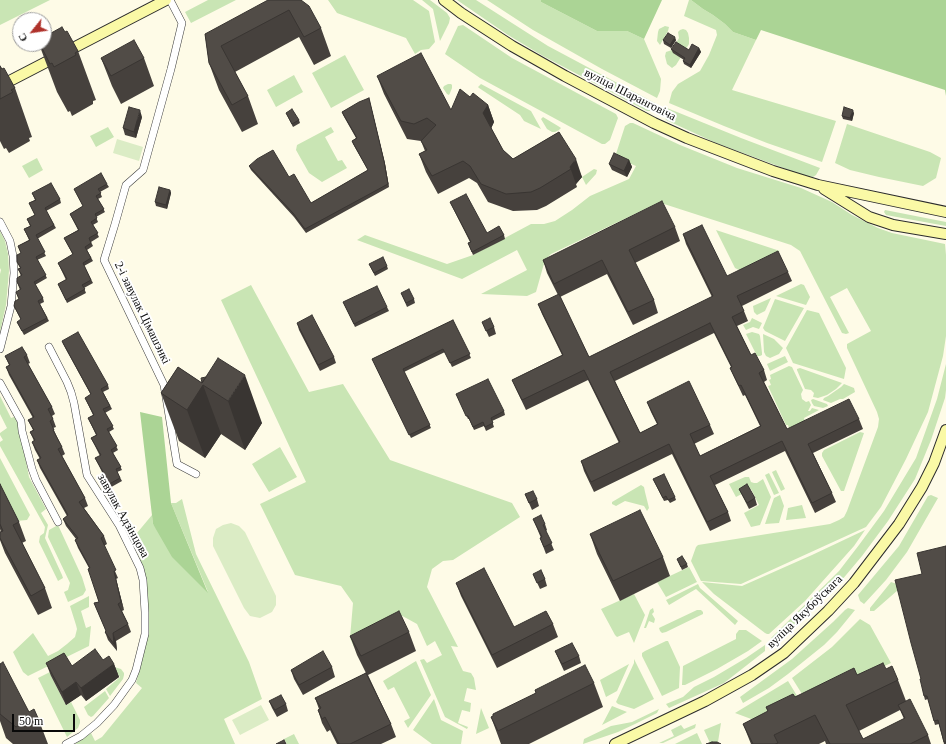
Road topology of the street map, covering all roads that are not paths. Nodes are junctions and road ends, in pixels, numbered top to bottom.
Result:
1 (166, 0) edge
2 (170, 0) edge
3 (444, 0) edge
4 (0, 86) edge
5 (818, 185) junction
6 (946, 212) edge
7 (0, 222) edge
8 (946, 234) edge
9 (49, 347) dead end
10 (0, 349) edge
11 (0, 383) edge
12 (946, 430) edge
13 (196, 474) dead end
14 (58, 522) dead end
15 (66, 744) edge
16 (615, 744) edge

1 - 4 main road
2 - 13 street, 2-і завулак Цімашэнкі
3 - 5 main road, вуліца Шаранговіча
5 - 6 main road, вуліца Шаранговіча
5 - 8 main road, вуліца Шаранговіча
7 - 10 street
9 - 15 street, завулак Адзінцова
11 - 14 street
12 - 16 main road, вуліца Якубоўскага

